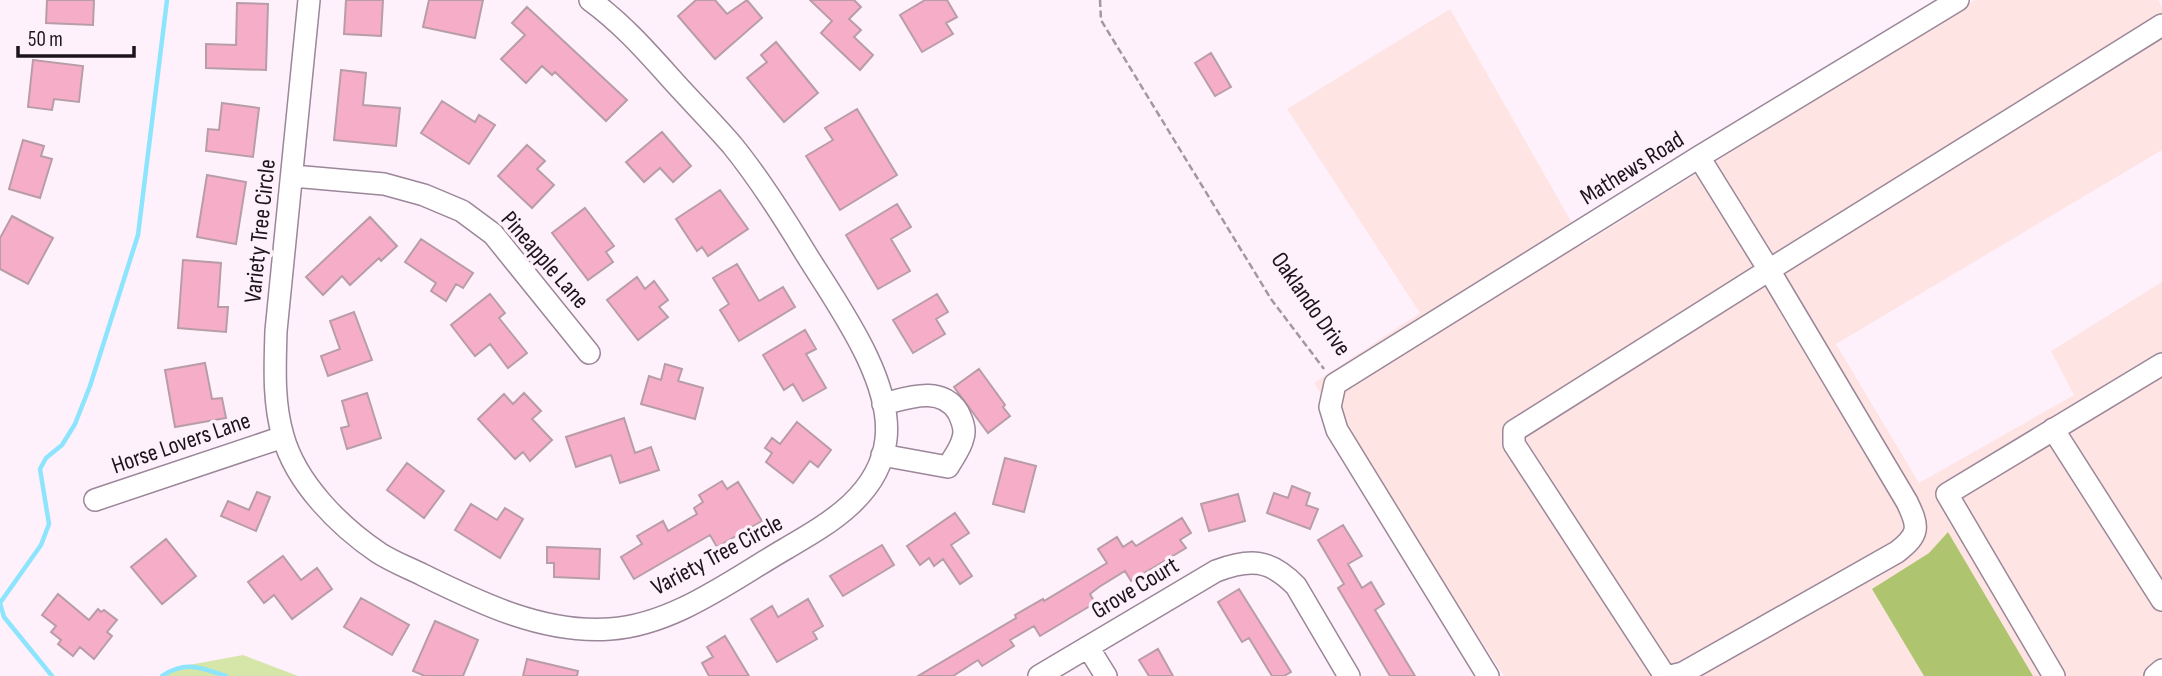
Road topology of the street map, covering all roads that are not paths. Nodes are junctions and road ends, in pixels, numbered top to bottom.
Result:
1 (309, 0) edge
2 (590, 0) edge
3 (1958, 0) edge
4 (2162, 26) edge
5 (1699, 157) junction
6 (293, 176) junction
7 (1769, 270) junction
8 (589, 353) dead end
9 (2162, 364) edge
10 (1335, 384) joint
11 (883, 404) junction
12 (2053, 429) junction
13 (283, 437) junction
14 (882, 455) junction
15 (95, 500) dead end
16 (2162, 600) edge
17 (1088, 647) junction
18 (2162, 670) edge
19 (1039, 676) edge
20 (1106, 676) edge
21 (1349, 676) edge
22 (1488, 676) edge
23 (2054, 676) edge
24 (2155, 676) edge

1 - 6 street, Variety Tree Circle
2 - 11 street, Variety Tree Circle
3 - 5 street, Mathews Road
4 - 7 street
5 - 7 street
5 - 10 street, Mathews Road
6 - 8 street, Pineapple Lane
6 - 13 street, Variety Tree Circle
7 - 7 street
9 - 12 street
10 - 22 street, Oaklando Drive
11 - 14 street, Variety Tree Circle
11 - 14 street
12 - 16 street
12 - 23 street
13 - 14 street, Variety Tree Circle
13 - 15 street, Horse Lovers Lane
17 - 19 street, Grove Court
17 - 20 street
17 - 21 street, Grove Court
18 - 24 street

